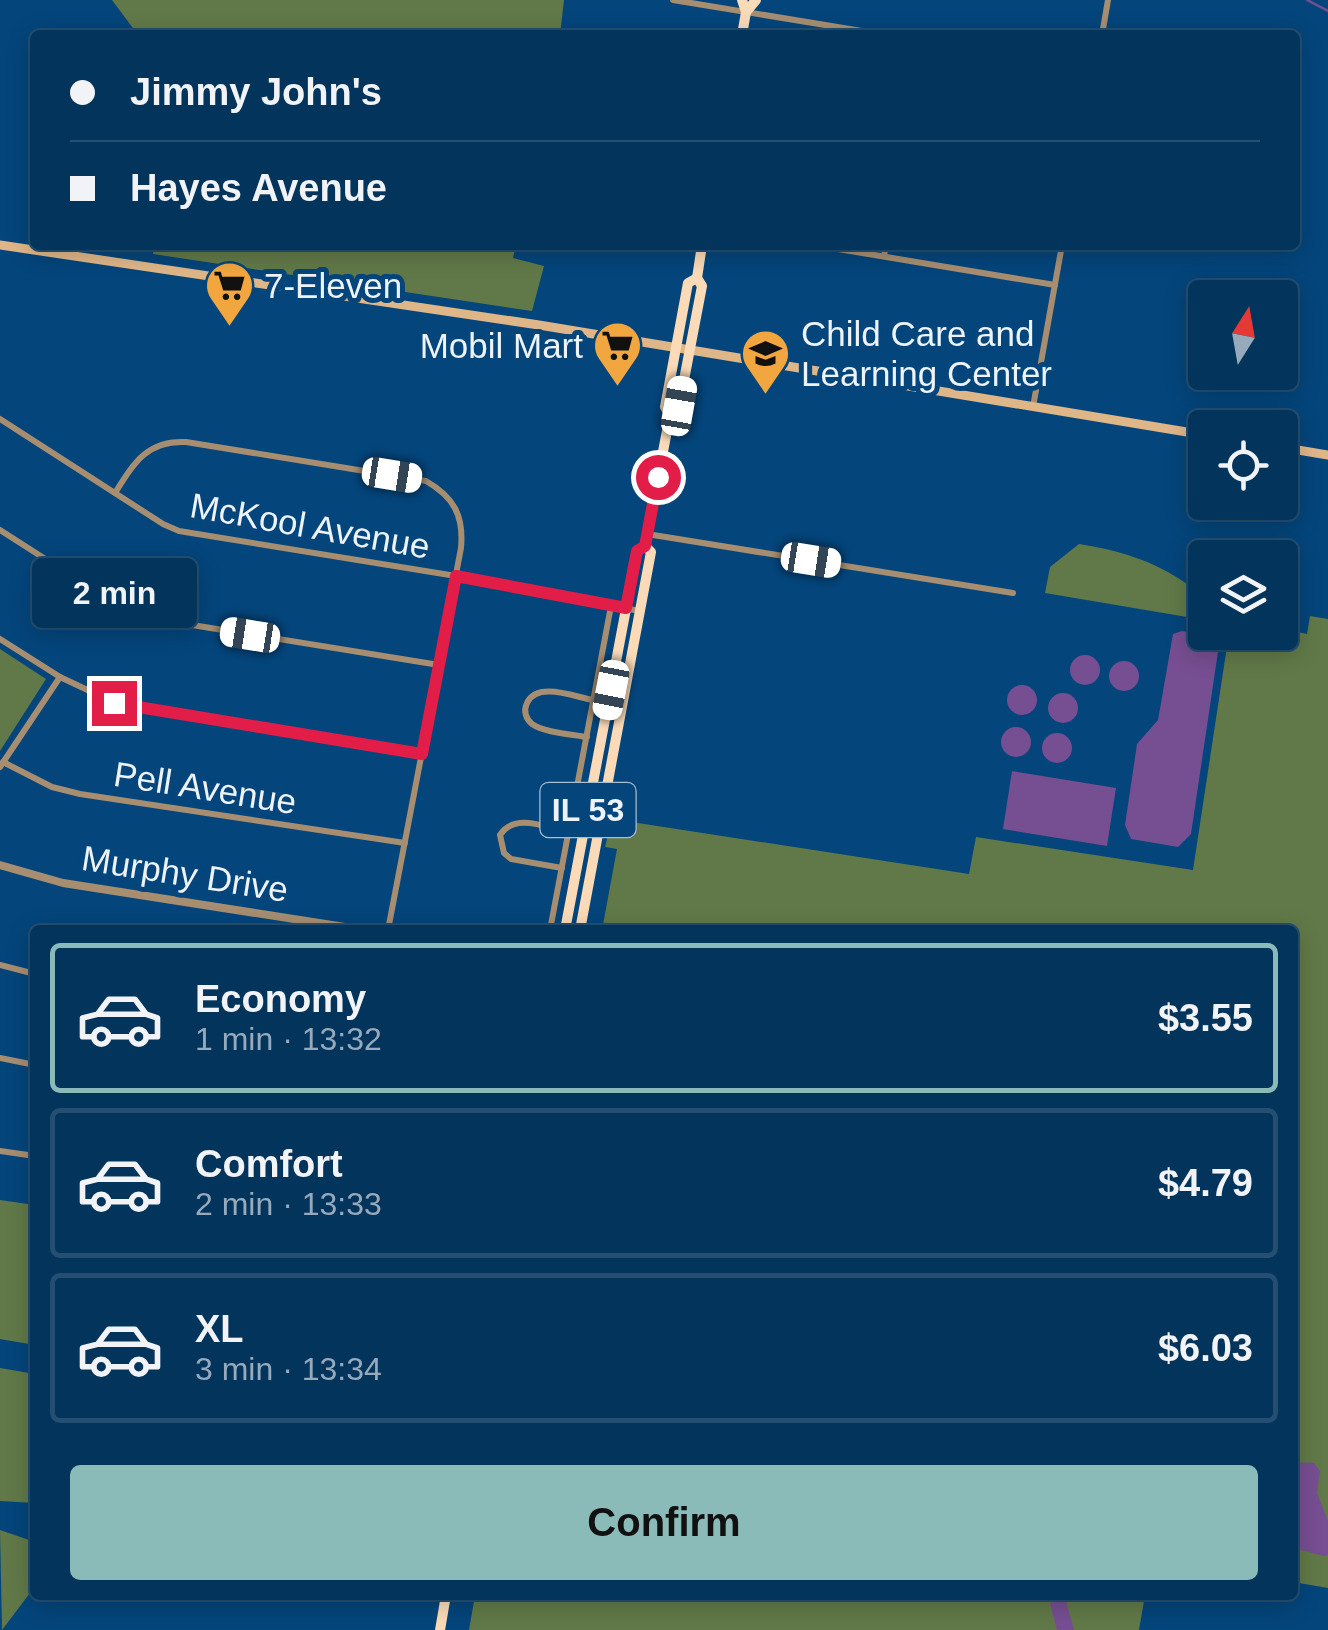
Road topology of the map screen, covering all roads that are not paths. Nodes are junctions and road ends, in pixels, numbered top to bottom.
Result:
1 (673, 0) edge
2 (742, 0) edge
3 (756, 0) edge
4 (1108, 0) edge
5 (746, 12) junction
6 (743, 30) edge
7 (856, 30) edge
8 (1103, 30) edge
9 (0, 245) edge
10 (30, 250) edge
11 (32, 250) edge
12 (701, 250) edge
13 (846, 250) edge
14 (885, 250) edge
15 (1061, 250) edge
16 (884, 256) junction
17 (696, 278) junction
18 (1054, 285) junction
19 (676, 349) junction
20 (690, 351) junction
21 (1033, 407) junction
22 (670, 414) junction
23 (0, 419) edge
24 (1188, 432) edge
25 (1298, 450) edge
26 (1328, 455) edge
27 (115, 493) junction
28 (0, 530) edge
29 (646, 540) junction
30 (456, 576) junction
31 (1013, 593) dead end
32 (611, 606) junction
33 (626, 608) junction
34 (640, 611) junction
35 (0, 640) edge
36 (438, 665) junction
37 (60, 678) junction
38 (593, 700) junction
39 (587, 737) junction
40 (422, 754) junction
41 (2, 764) edge
42 (568, 832) junction
43 (405, 844) junction
44 (0, 865) edge
45 (562, 868) junction
46 (332, 925) edge
47 (389, 925) edge
48 (551, 925) edge
49 (567, 925) edge
50 (581, 925) edge
51 (0, 966) edge
52 (30, 973) edge
53 (0, 1058) edge
54 (30, 1064) edge
55 (0, 1151) edge
56 (30, 1155) edge
57 (445, 1600) edge
58 (440, 1630) edge

1 - 5 street
2 - 5 main road
3 - 5 main road
4 - 8 street
5 - 6 main road
5 - 7 street
9 - 10 main road
11 - 19 main road
12 - 17 main road, IL 53
13 - 16 street
14 - 16 street
15 - 18 street
16 - 18 street
17 - 19 main road, IL 53
17 - 20 main road, IL 53
18 - 21 street
19 - 20 main road
19 - 22 main road, IL 53
20 - 21 main road
20 - 22 main road, IL 53
21 - 24 main road
22 - 29 main road, IL 53
23 - 27 street, McKool Avenue
25 - 26 main road
27 - 30 street, McKool Avenue
27 - 30 street
28 - 36 street
29 - 31 street
29 - 33 main road, IL 53
29 - 34 main road, IL 53
30 - 32 street, McKool Avenue
30 - 36 street
32 - 33 street, McKool Avenue
32 - 38 street
33 - 34 street, McKool Avenue
33 - 49 main road, IL 53
34 - 50 main road, IL 53
35 - 37 street
36 - 40 street
37 - 40 street
37 - 41 street
38 - 39 street
38 - 39 street
39 - 42 street
40 - 43 street
41 - 43 street, Pell Avenue
42 - 45 street
42 - 45 street
43 - 47 street
44 - 46 street, Murphy Drive
45 - 48 street
51 - 52 street
53 - 54 street
55 - 56 street
57 - 58 main road

